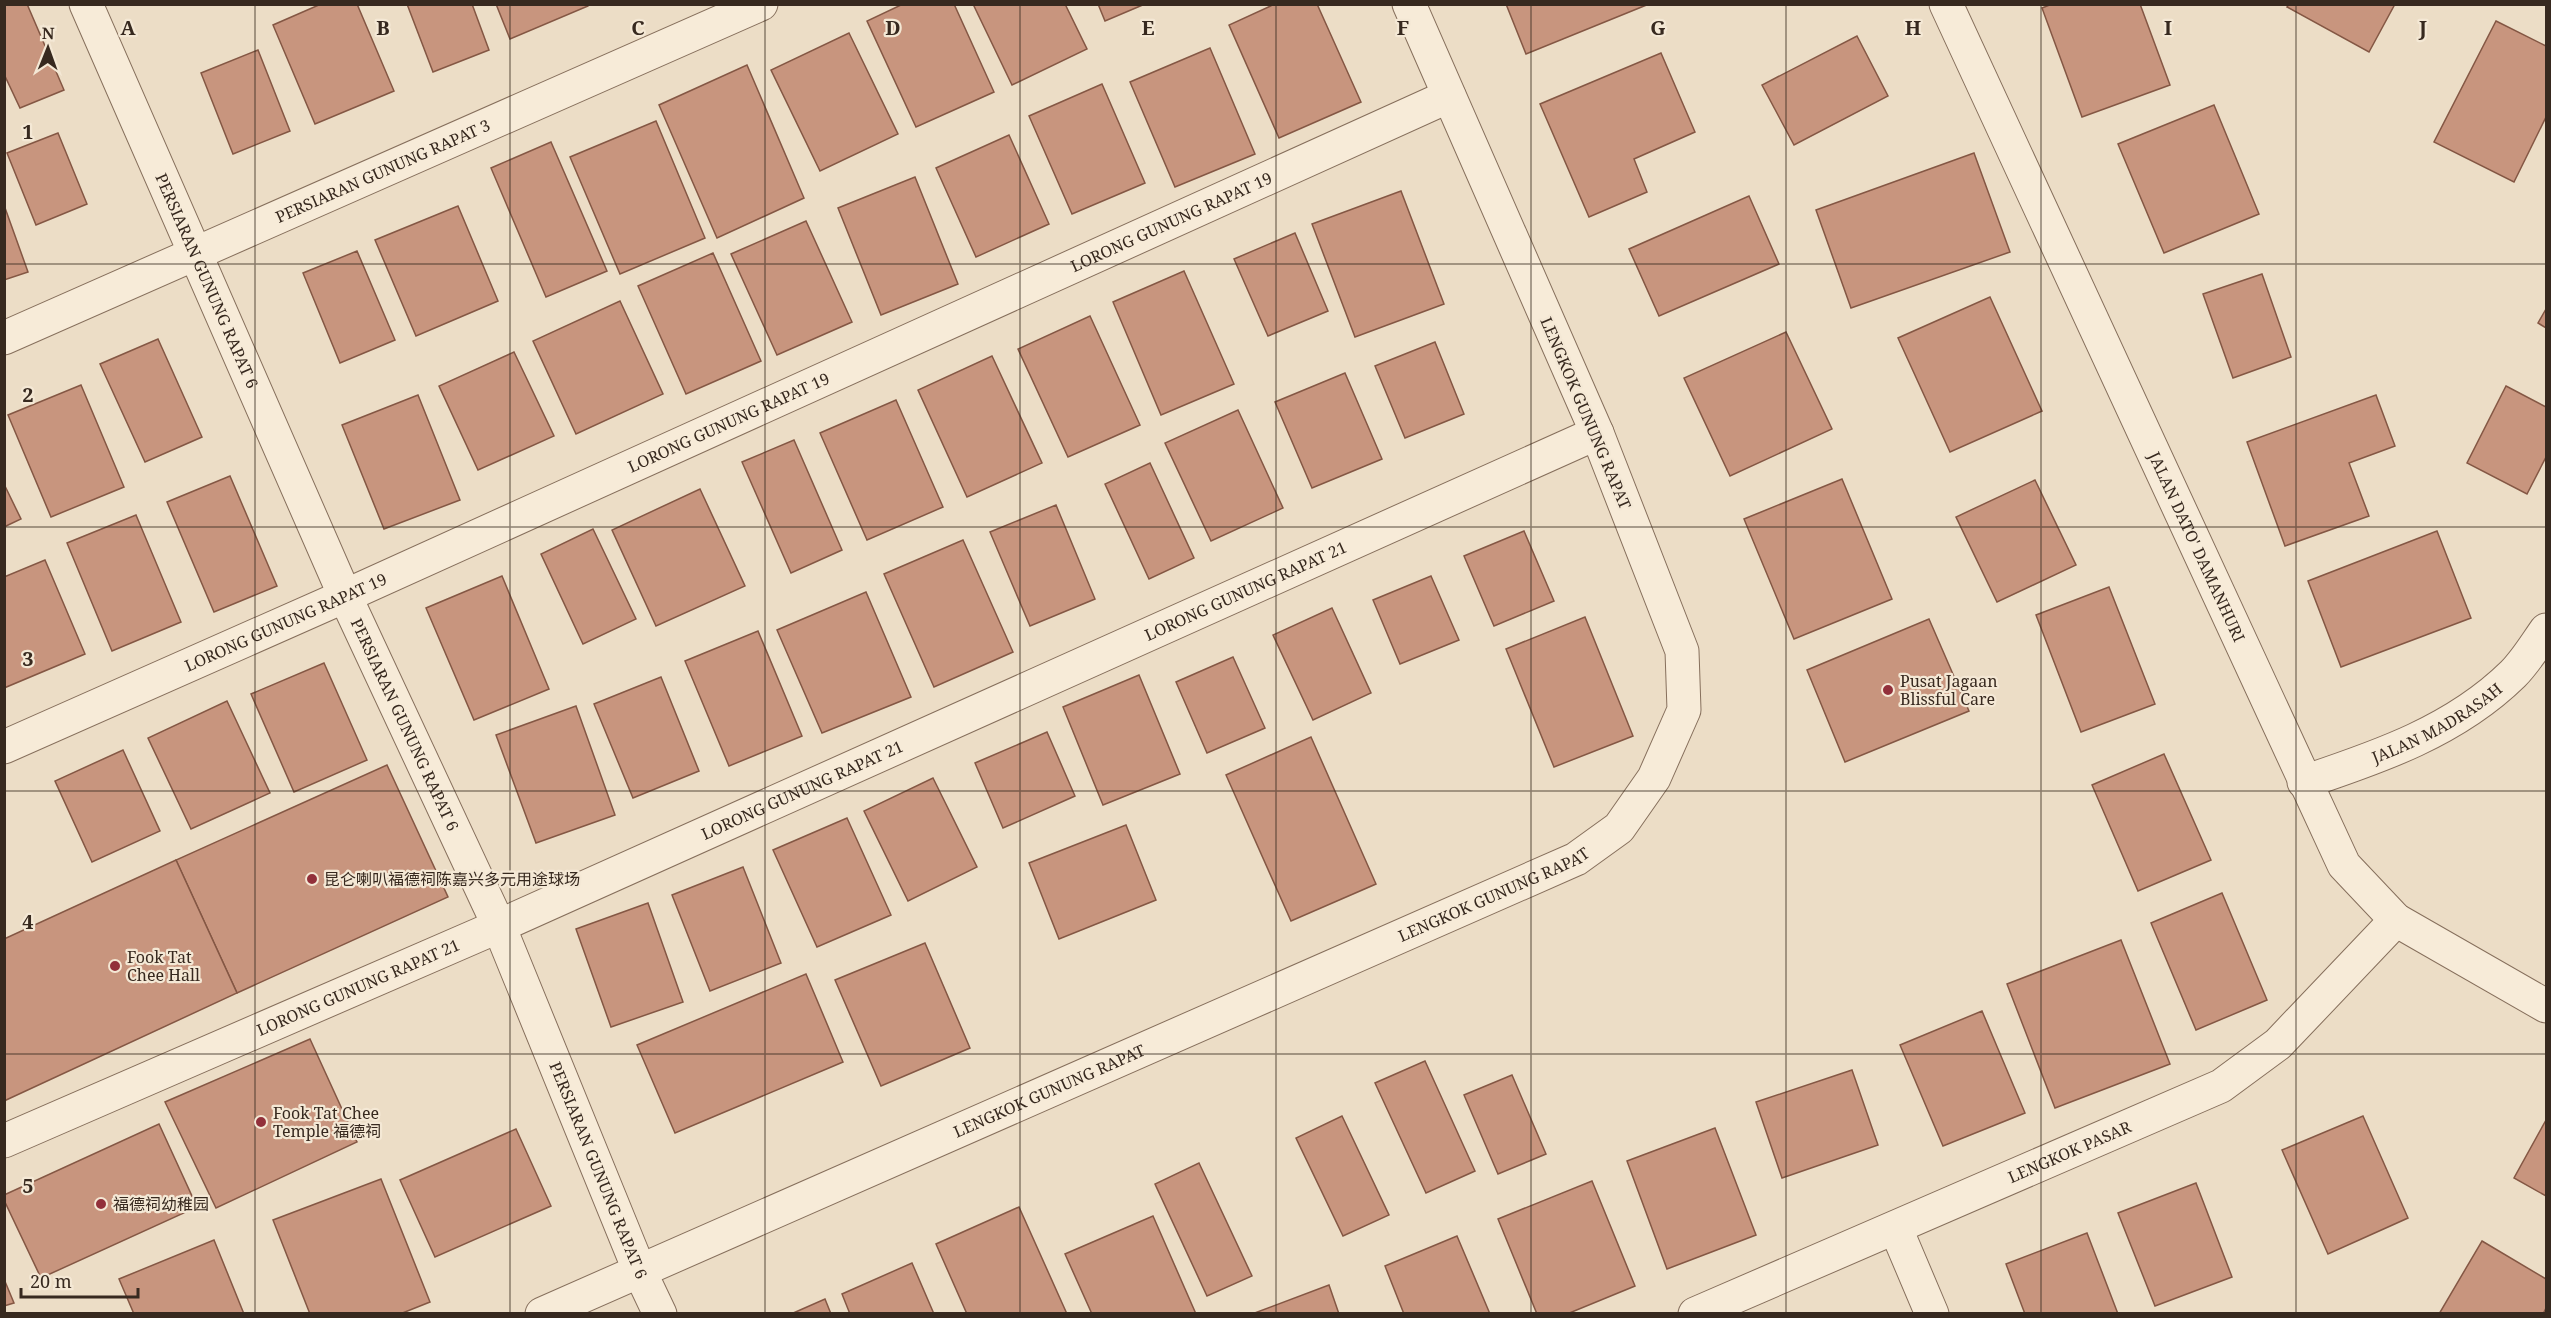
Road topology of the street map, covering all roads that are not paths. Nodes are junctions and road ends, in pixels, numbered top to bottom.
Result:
1 (87, 4) edge
2 (761, 4) edge
3 (1409, 4) edge
4 (1946, 4) edge
5 (1449, 96) junction
6 (196, 253) junction
7 (4, 338) edge
8 (1597, 433) junction
9 (345, 596) junction
10 (2547, 630) edge
11 (4, 747) edge
12 (2304, 782) junction
13 (2396, 920) junction
14 (499, 926) junction
15 (2547, 1006) edge
16 (4, 1142) edge
17 (1896, 1228) junction
18 (640, 1272) junction
19 (542, 1314) edge
20 (660, 1314) edge
21 (1695, 1314) edge
22 (1932, 1314) edge

1 - 6 street, PERSIARAN GUNUNG RAPAT 6
2 - 6 street, PERSIARAN GUNUNG RAPAT 3
3 - 5 street, LENGKOK GUNUNG RAPAT
4 - 12 street, JALAN DATO' DAMANHURI
5 - 8 street, LENGKOK GUNUNG RAPAT
5 - 9 street, LORONG GUNUNG RAPAT 19
6 - 7 street, PERSIARAN GUNUNG RAPAT 3
6 - 9 street, PERSIARAN GUNUNG RAPAT 6
8 - 14 street, LORONG GUNUNG RAPAT 21
8 - 18 street, LENGKOK GUNUNG RAPAT
9 - 11 street, LORONG GUNUNG RAPAT 19
9 - 14 street, PERSIARAN GUNUNG RAPAT 6
10 - 12 street, JALAN MADRASAH
12 - 13 street, JALAN DATO' DAMANHURI
13 - 15 street, JALAN DATO' DAMANHURI
13 - 17 street, LENGKOK PASAR
14 - 16 street, LORONG GUNUNG RAPAT 21
14 - 18 street, PERSIARAN GUNUNG RAPAT 6
17 - 21 street, LENGKOK PASAR
17 - 22 street
18 - 19 street, LENGKOK GUNUNG RAPAT
18 - 20 street, PERSIARAN GUNUNG RAPAT 6

